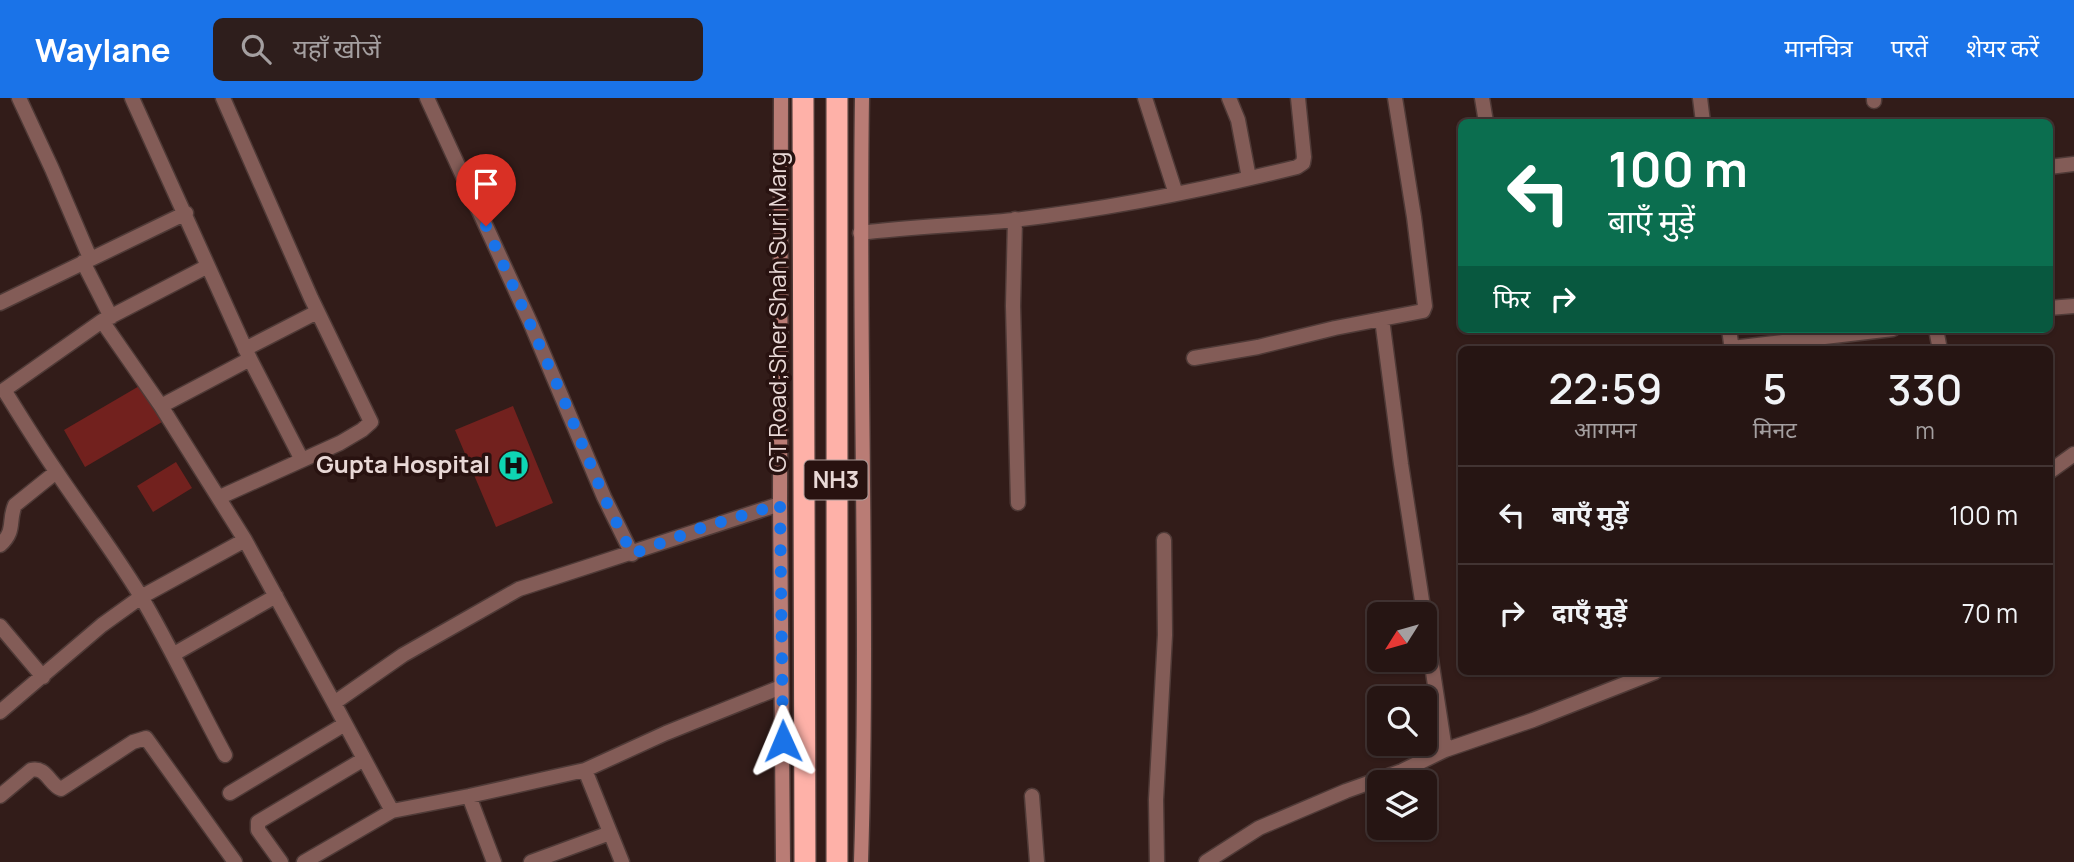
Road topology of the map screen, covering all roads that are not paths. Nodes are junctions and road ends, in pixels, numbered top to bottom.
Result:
1 (19, 98) edge
2 (133, 98) edge
3 (223, 98) edge
4 (427, 98) edge
5 (781, 98) edge
6 (803, 98) edge
7 (837, 98) edge
8 (862, 98) edge
9 (1145, 98) edge
10 (1229, 98) edge
11 (1298, 98) edge
12 (1395, 98) edge
13 (1482, 98) edge
14 (1700, 98) edge
15 (1486, 119) edge
16 (1703, 119) edge
17 (2074, 164) edge
18 (2053, 167) edge
19 (1249, 178) junction
20 (1176, 194) junction
21 (186, 214) junction
22 (1015, 219) junction
23 (860, 233) junction
24 (86, 260) junction
25 (208, 266) junction
26 (0, 303) edge
27 (2074, 306) edge
28 (2053, 309) edge
29 (317, 312) junction
30 (106, 319) junction
31 (1382, 319) junction
32 (1861, 333) edge
33 (1756, 346) edge
34 (247, 354) junction
35 (1194, 358) dead end
36 (2, 388) edge
37 (161, 406) junction
38 (2074, 454) edge
39 (302, 460) junction
40 (2053, 469) edge
41 (57, 472) junction
42 (220, 498) junction
43 (1018, 503) dead end
44 (780, 504) junction
45 (245, 540) junction
46 (1164, 540) dead end
47 (0, 545) edge
48 (632, 554) junction
49 (275, 596) junction
50 (141, 597) junction
51 (0, 626) edge
52 (174, 653) junction
53 (43, 677) junction
54 (1629, 677) edge
55 (781, 687) junction
56 (334, 703) junction
57 (0, 712) edge
58 (345, 724) junction
59 (1446, 750) junction
60 (225, 755) dead end
61 (363, 758) junction
62 (585, 770) junction
63 (230, 793) dead end
64 (0, 796) edge
65 (469, 796) junction
66 (1032, 796) dead end
67 (392, 811) junction
68 (610, 833) junction
69 (235, 862) edge
70 (281, 862) edge
71 (304, 862) edge
72 (495, 862) edge
73 (531, 862) edge
74 (622, 862) edge
75 (783, 862) edge
76 (805, 862) edge
77 (837, 862) edge
78 (860, 862) edge
79 (1037, 862) edge
80 (1157, 862) edge
81 (1206, 862) edge

1 - 24 street
2 - 21 street
3 - 29 street
4 - 48 street
5 - 44 main road
6 - 76 highway, GT Road;Sher Shah Suri Marg / NH3
7 - 77 highway, NH3
8 - 23 main road
9 - 20 street
10 - 19 street
11 - 19 street
12 - 31 street
13 - 15 street
14 - 16 street
17 - 18 street
19 - 20 street
20 - 22 street
21 - 24 street
21 - 25 street
22 - 23 street
22 - 43 street
23 - 78 main road
24 - 26 street
24 - 30 street
25 - 30 street
25 - 34 street
27 - 28 street
29 - 34 street
29 - 39 street
30 - 36 street
30 - 37 street
31 - 35 street
31 - 59 street
32 - 33 street
34 - 37 street
34 - 39 street
36 - 41 street
37 - 42 street
38 - 40 street
39 - 42 street
41 - 47 street
41 - 50 street
42 - 45 street
44 - 48 street
44 - 55 main road
45 - 49 street
45 - 50 street
46 - 80 street
48 - 56 street
49 - 52 street
49 - 56 street
50 - 52 street
50 - 53 street
51 - 53 street
52 - 60 street
53 - 57 street
54 - 59 street
55 - 62 street
55 - 75 main road
56 - 58 street
58 - 61 street
58 - 63 street
59 - 81 street
61 - 67 street
61 - 70 street
62 - 65 street
62 - 68 street
64 - 69 street
65 - 67 street
65 - 72 street
66 - 79 street
67 - 71 street
68 - 73 street
68 - 74 street

